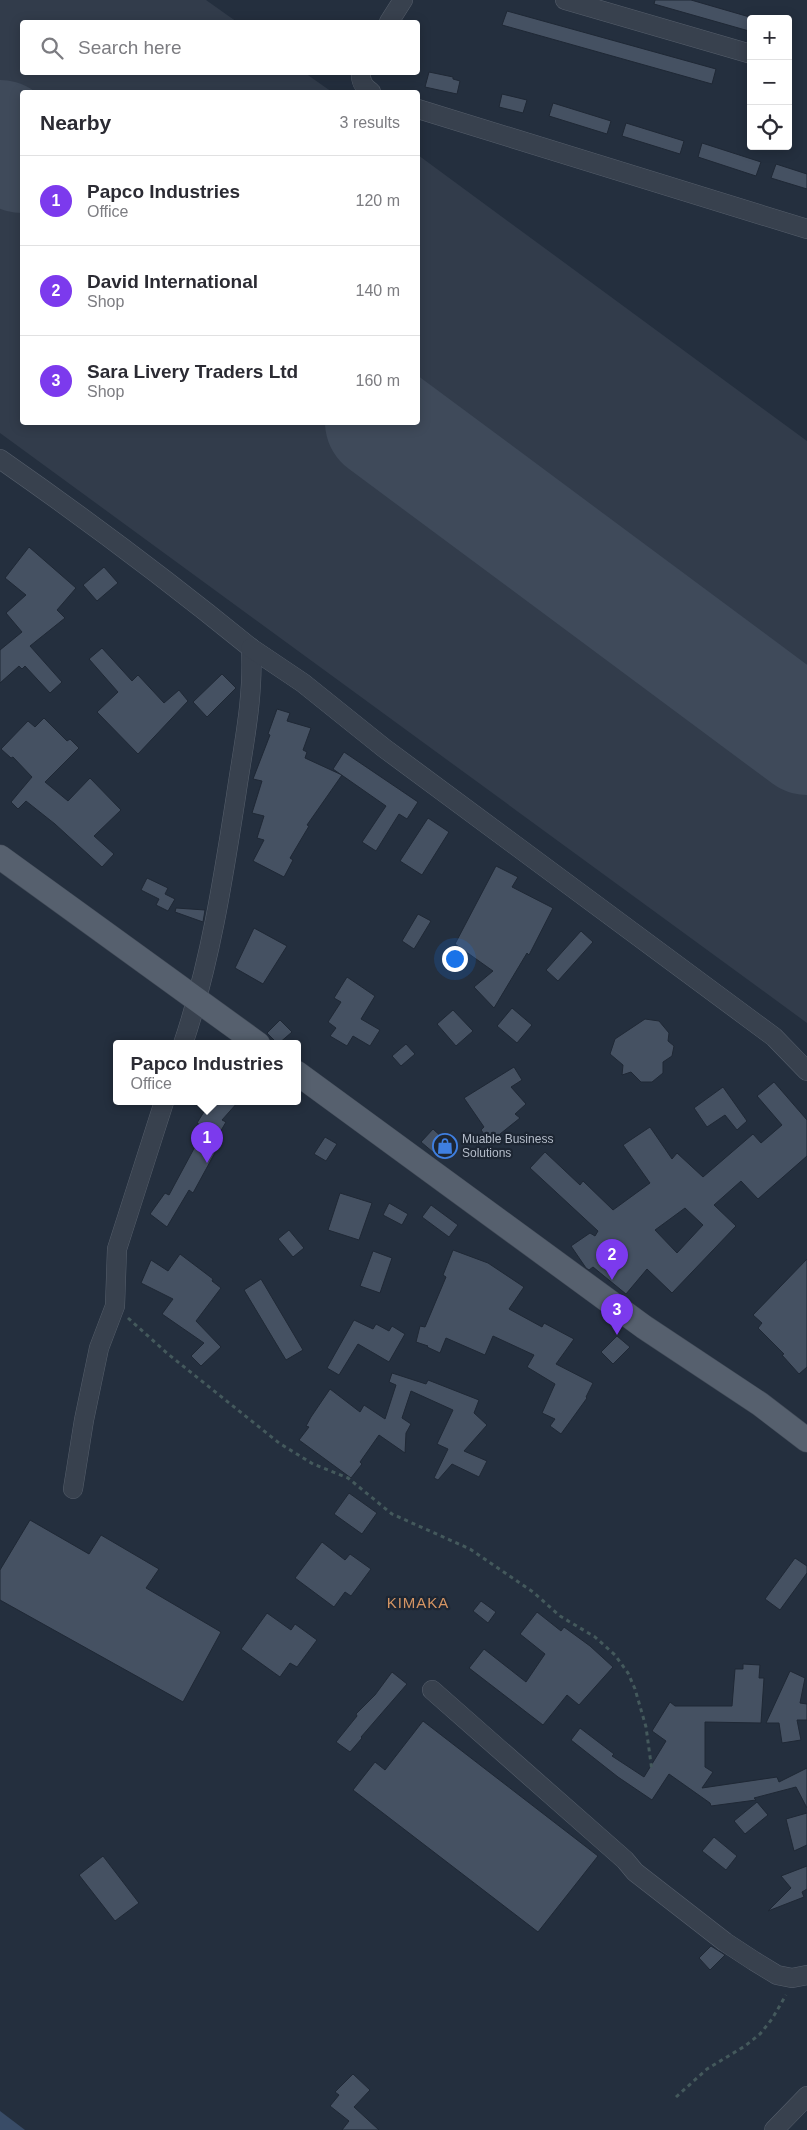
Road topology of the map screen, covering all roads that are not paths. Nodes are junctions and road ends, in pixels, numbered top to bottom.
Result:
1 (403, 0) edge
2 (566, 0) edge
3 (389, 20) edge
4 (747, 53) edge
5 (360, 75) edge
6 (368, 90) edge
7 (420, 110) edge
8 (807, 229) edge
9 (0, 458) edge
10 (251, 648) junction
11 (0, 857) edge
12 (198, 1000) junction
13 (184, 1040) edge
14 (253, 1040) edge
15 (807, 1070) edge
16 (301, 1076) edge
17 (163, 1105) edge
18 (807, 1440) edge
19 (73, 1489) dead end
20 (432, 1690) dead end
21 (799, 1976) edge
22 (807, 2096) edge
23 (774, 2130) edge

1 - 3 street
2 - 4 street
5 - 6 street
7 - 8 street
9 - 10 street
10 - 12 street
10 - 15 street
11 - 12 main road
12 - 13 street
12 - 14 main road
16 - 18 main road
17 - 19 street
20 - 21 street
22 - 23 street

